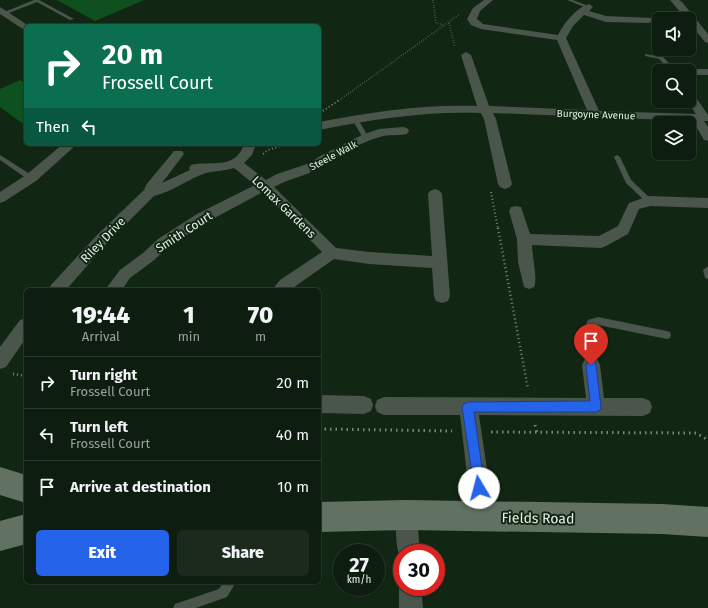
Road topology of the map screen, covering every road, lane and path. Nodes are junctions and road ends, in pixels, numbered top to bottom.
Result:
1 (36, 0) edge
2 (432, 0) edge
3 (489, 0) edge
4 (569, 0) edge
5 (674, 0) edge
6 (586, 9) junction
7 (2, 12) edge
8 (461, 14) dead end
9 (72, 20) dead end
10 (649, 20) dead end
11 (449, 22) junction
12 (446, 25) junction
13 (24, 27) edge
14 (704, 30) edge
15 (561, 38) junction
16 (708, 40) edge
17 (461, 53) joint
18 (647, 56) dead end
19 (666, 64) edge
20 (696, 72) edge
21 (708, 72) edge
22 (696, 106) edge
23 (485, 110) junction
24 (321, 113) edge
25 (595, 115) junction
26 (703, 118) edge
27 (355, 119) junction
28 (321, 126) edge
29 (403, 131) dead end
30 (708, 137) edge
31 (366, 138) junction
32 (69, 146) edge
33 (279, 146) edge
34 (256, 148) edge
35 (179, 149) edge
36 (0, 157) edge
37 (617, 157) dead end
38 (235, 162) junction
39 (205, 169) junction
40 (31, 178) junction
41 (505, 184) dead end
42 (265, 186) junction
43 (490, 186) dead end
44 (150, 192) junction
45 (435, 194) dead end
46 (0, 198) edge
47 (649, 201) junction
48 (708, 203) edge
49 (516, 211) dead end
50 (524, 239) junction
51 (332, 253) junction
52 (439, 262) junction
53 (529, 283) dead end
54 (59, 288) edge
55 (114, 288) edge
56 (282, 288) edge
57 (442, 296) dead end
58 (24, 329) edge
59 (667, 335) dead end
60 (591, 365) joint
61 (5, 367) edge
62 (24, 375) edge
63 (321, 404) edge
64 (364, 405) dead end
65 (384, 406) dead end
66 (532, 406) junction
67 (468, 407) junction
68 (596, 407) junction
69 (643, 407) dead end
70 (321, 429) edge
71 (471, 432) junction
72 (708, 440) edge
73 (0, 481) edge
74 (24, 488) edge
75 (406, 515) junction
76 (321, 517) edge
77 (484, 517) junction
78 (708, 522) edge
79 (24, 530) edge
80 (0, 536) edge
81 (408, 544) edge
82 (229, 584) edge
83 (410, 596) edge
84 (179, 608) edge
85 (411, 608) edge

1 - 7 lane
1 - 9 lane
2 - 12 path
3 - 15 street
4 - 6 lane
5 - 14 street
6 - 10 street
6 - 15 street
7 - 13 street
8 - 11 path
11 - 12 path
11 - 17 path
12 - 24 path
14 - 16 street
15 - 25 street
17 - 23 street
18 - 19 lane
20 - 21 street
22 - 26 street
23 - 25 street, Burgoyne Avenue
23 - 27 street, Burgoyne Avenue
23 - 41 street
25 - 26 street, Burgoyne Avenue
26 - 30 street
27 - 28 street, Burgoyne Avenue
27 - 31 lane
29 - 31 street, Steele Walk
31 - 42 street, Steele Walk
32 - 40 street
33 - 34 path
34 - 38 street
35 - 39 street
35 - 44 street, Riley Drive
36 - 40 lane
37 - 47 lane
38 - 39 street
38 - 42 street, Lomax Gardens
39 - 44 street, Riley Drive
40 - 46 street
42 - 51 street, Lomax Gardens
42 - 55 street, Smith Court
43 - 66 path
44 - 54 street, Riley Drive
45 - 52 street
47 - 48 street
47 - 50 street
49 - 50 street
50 - 53 street
51 - 52 street
51 - 56 street
52 - 57 street
58 - 61 street
59 - 60 lane
60 - 68 street
61 - 62 path
63 - 64 street
65 - 67 street
66 - 67 street
66 - 68 street
67 - 71 street
68 - 69 street
70 - 71 path
71 - 72 path
71 - 77 street
73 - 74 street
75 - 76 street, Fields Road
75 - 77 street, Fields Road
75 - 81 street
77 - 78 street, Fields Road
79 - 80 street
82 - 84 lane
83 - 85 street

